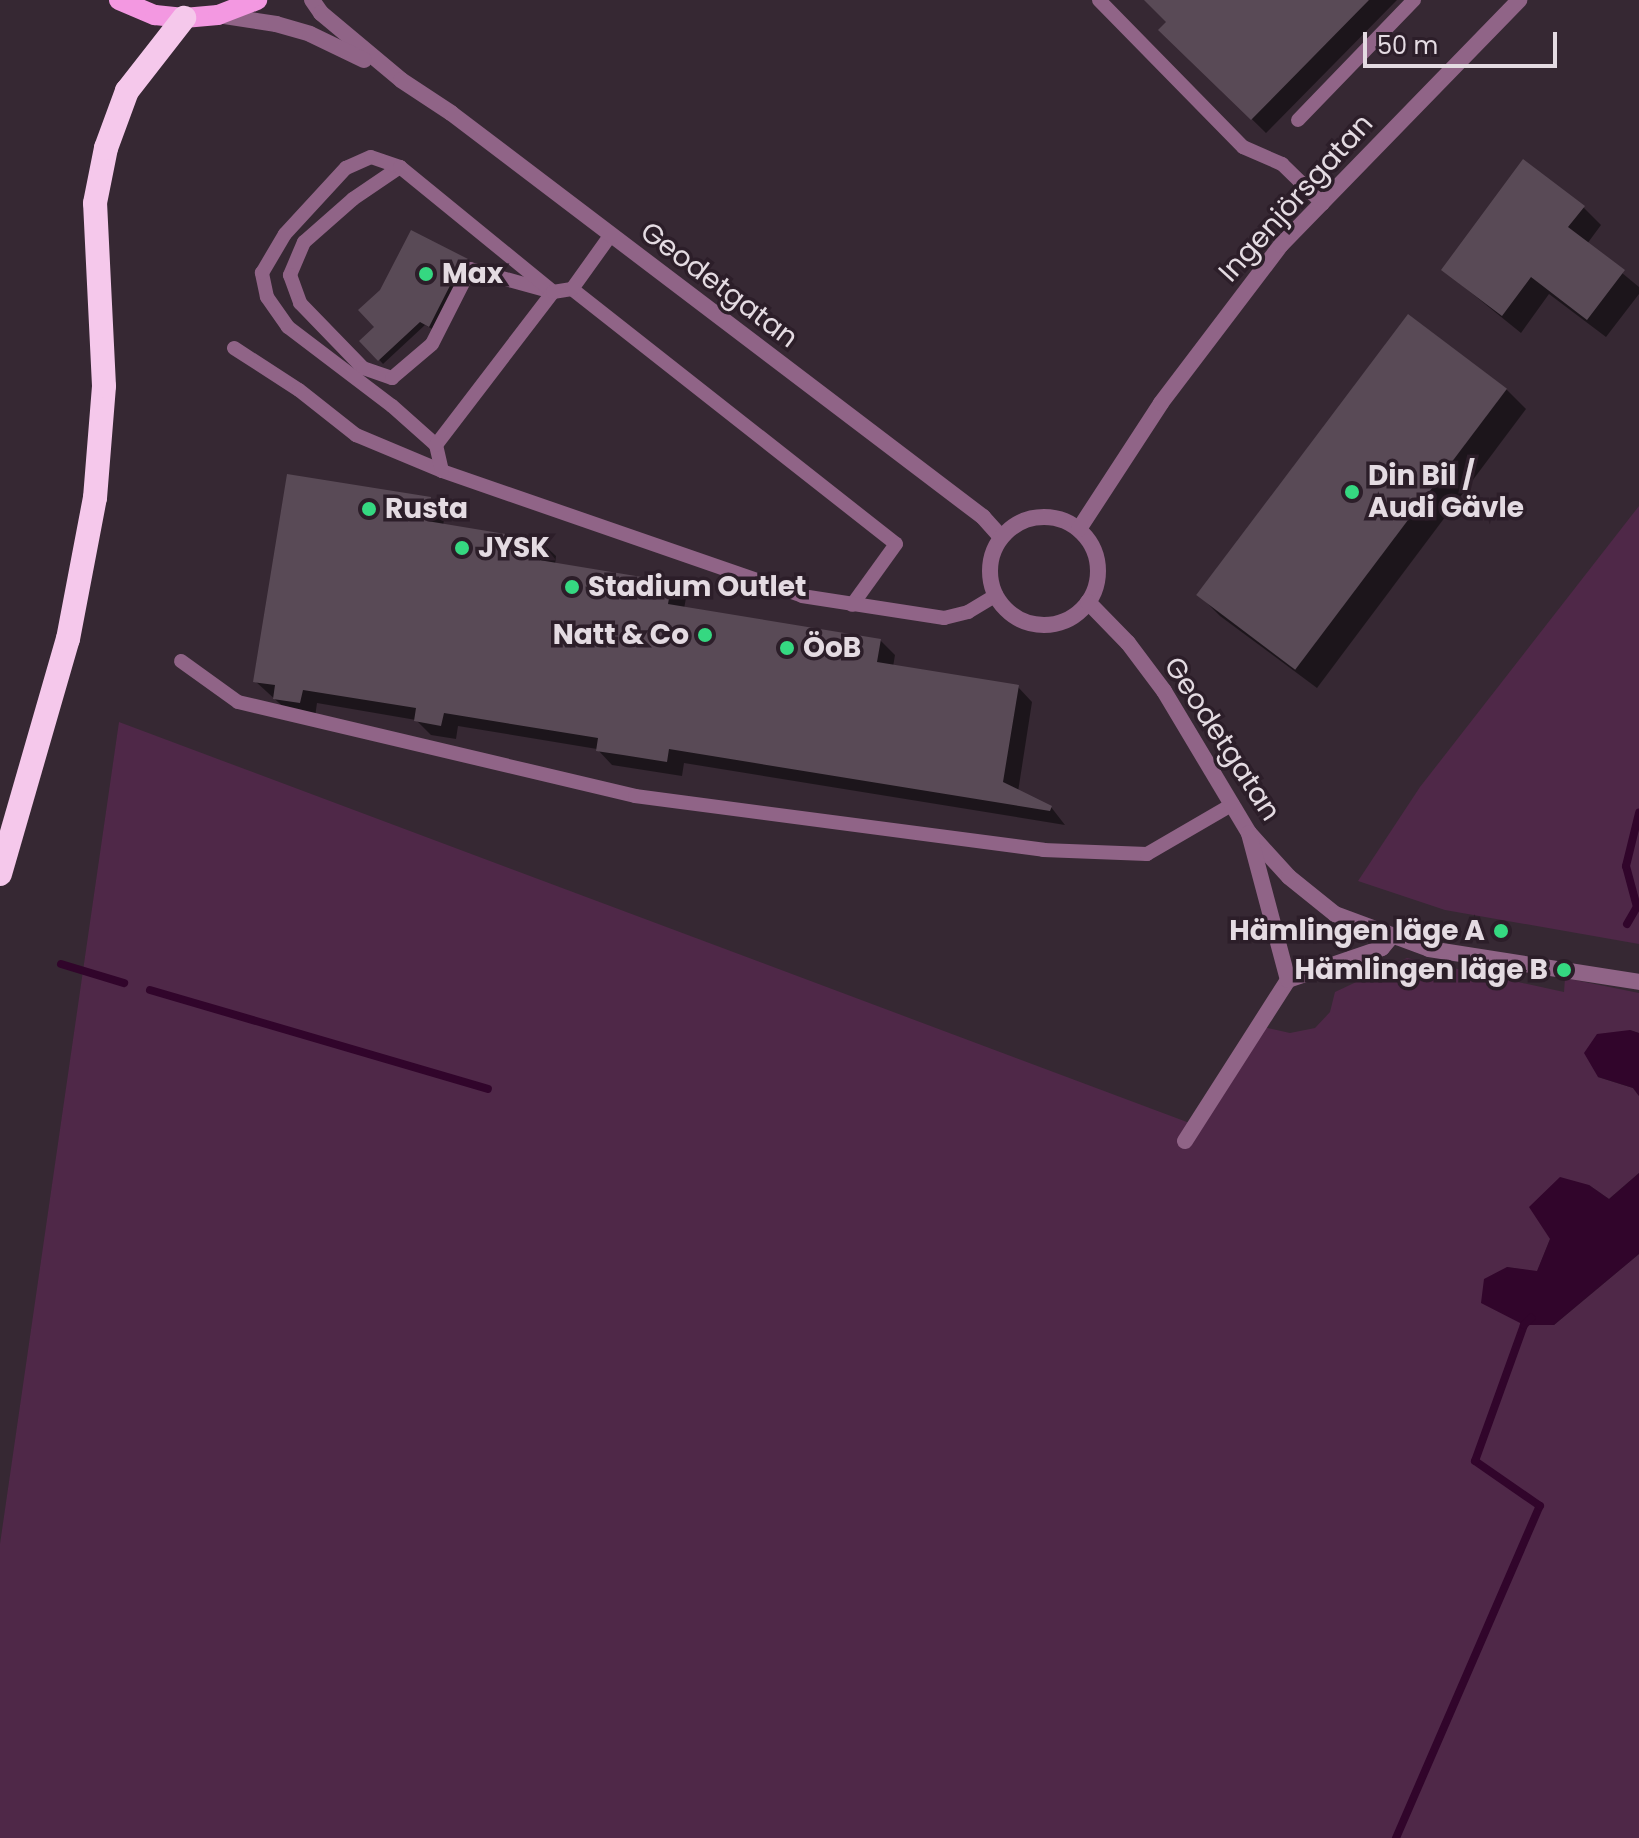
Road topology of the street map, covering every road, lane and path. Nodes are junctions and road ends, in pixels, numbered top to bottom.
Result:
1 (119, 0) edge
2 (257, 0) edge
3 (312, 0) edge
4 (1099, 0) edge
5 (1414, 0) edge
6 (1519, 0) edge
7 (218, 15) junction
8 (184, 18) junction
9 (401, 80) junction
10 (1298, 120) dead end
11 (400, 167) junction
12 (1323, 204) junction
13 (610, 236) junction
14 (572, 289) junction
15 (553, 292) junction
16 (234, 348) dead end
17 (436, 445) junction
18 (442, 471) junction
19 (1079, 529) junction
20 (1001, 537) junction
21 (996, 595) junction
22 (1088, 602) junction
23 (852, 605) junction
24 (181, 661) dead end
25 (1233, 804) junction
26 (1249, 833) junction
27 (0, 874) edge
28 (1391, 937) junction
29 (1288, 980) junction
30 (1639, 982) edge
31 (1185, 1141) dead end

1 - 8 main road
2 - 7 main road
3 - 9 street, Geodetgatan
4 - 12 lane
5 - 10 lane
6 - 12 street, Ingenjörsgatan
7 - 8 main road
7 - 9 street, Geodetgatan
8 - 27 highway
9 - 13 street, Geodetgatan
11 - 15 lane
11 - 15 lane
11 - 17 lane
12 - 19 street, Ingenjörsgatan
13 - 14 lane
13 - 20 street, Geodetgatan
14 - 15 lane
14 - 23 lane
15 - 17 lane
16 - 18 lane
17 - 18 lane
18 - 23 lane
19 - 20 street
19 - 22 street
20 - 21 street
21 - 22 street
21 - 23 lane
22 - 25 street, Geodetgatan
24 - 25 lane
25 - 26 street, Geodetgatan
26 - 28 street, Geodetgatan
26 - 29 street
28 - 29 street
28 - 30 street, Geodetgatan
29 - 31 street

